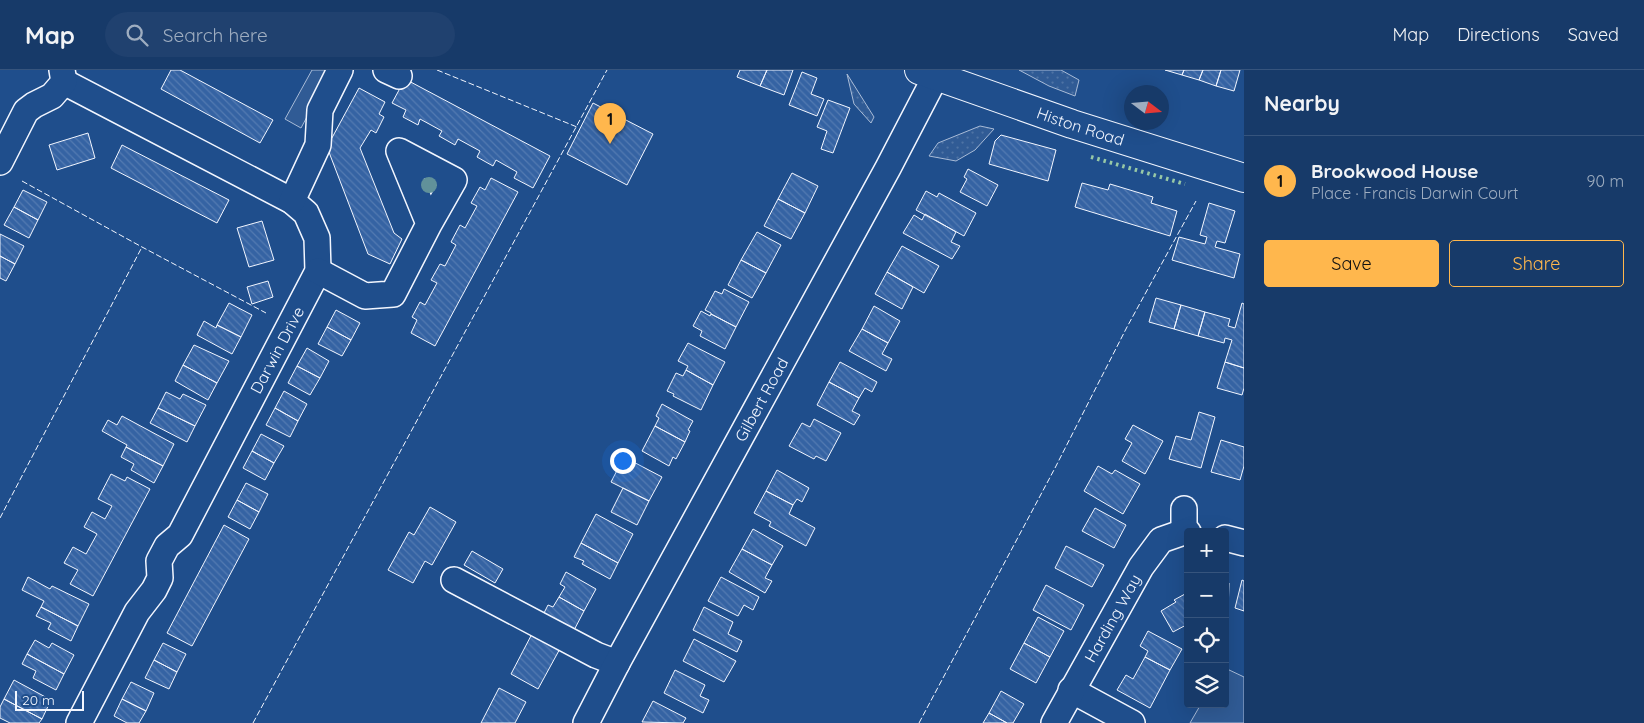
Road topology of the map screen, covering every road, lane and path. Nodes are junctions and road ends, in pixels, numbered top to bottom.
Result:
1 (340, 70) edge
2 (931, 72) edge
3 (63, 76) edge
4 (0, 162) edge
5 (1244, 178) edge
6 (292, 201) junction
7 (429, 224) dead end
8 (318, 271) junction
9 (1185, 524) edge
10 (1229, 539) edge
11 (1244, 543) edge
12 (454, 580) dead end
13 (617, 663) junction
14 (1071, 690) junction
15 (79, 723) edge
16 (586, 723) edge
17 (1054, 723) edge
18 (1132, 723) edge

1 - 6 street
2 - 5 main road, Histon Road
2 - 13 street, Gilbert Road
3 - 4 street
3 - 6 street, Darwin Drive
6 - 8 street, Darwin Drive
7 - 8 street
8 - 15 street, Darwin Drive
9 - 14 street, Harding Way
10 - 11 street
12 - 13 street
13 - 16 street, Gilbert Road
14 - 17 street, Harding Way
14 - 18 street

